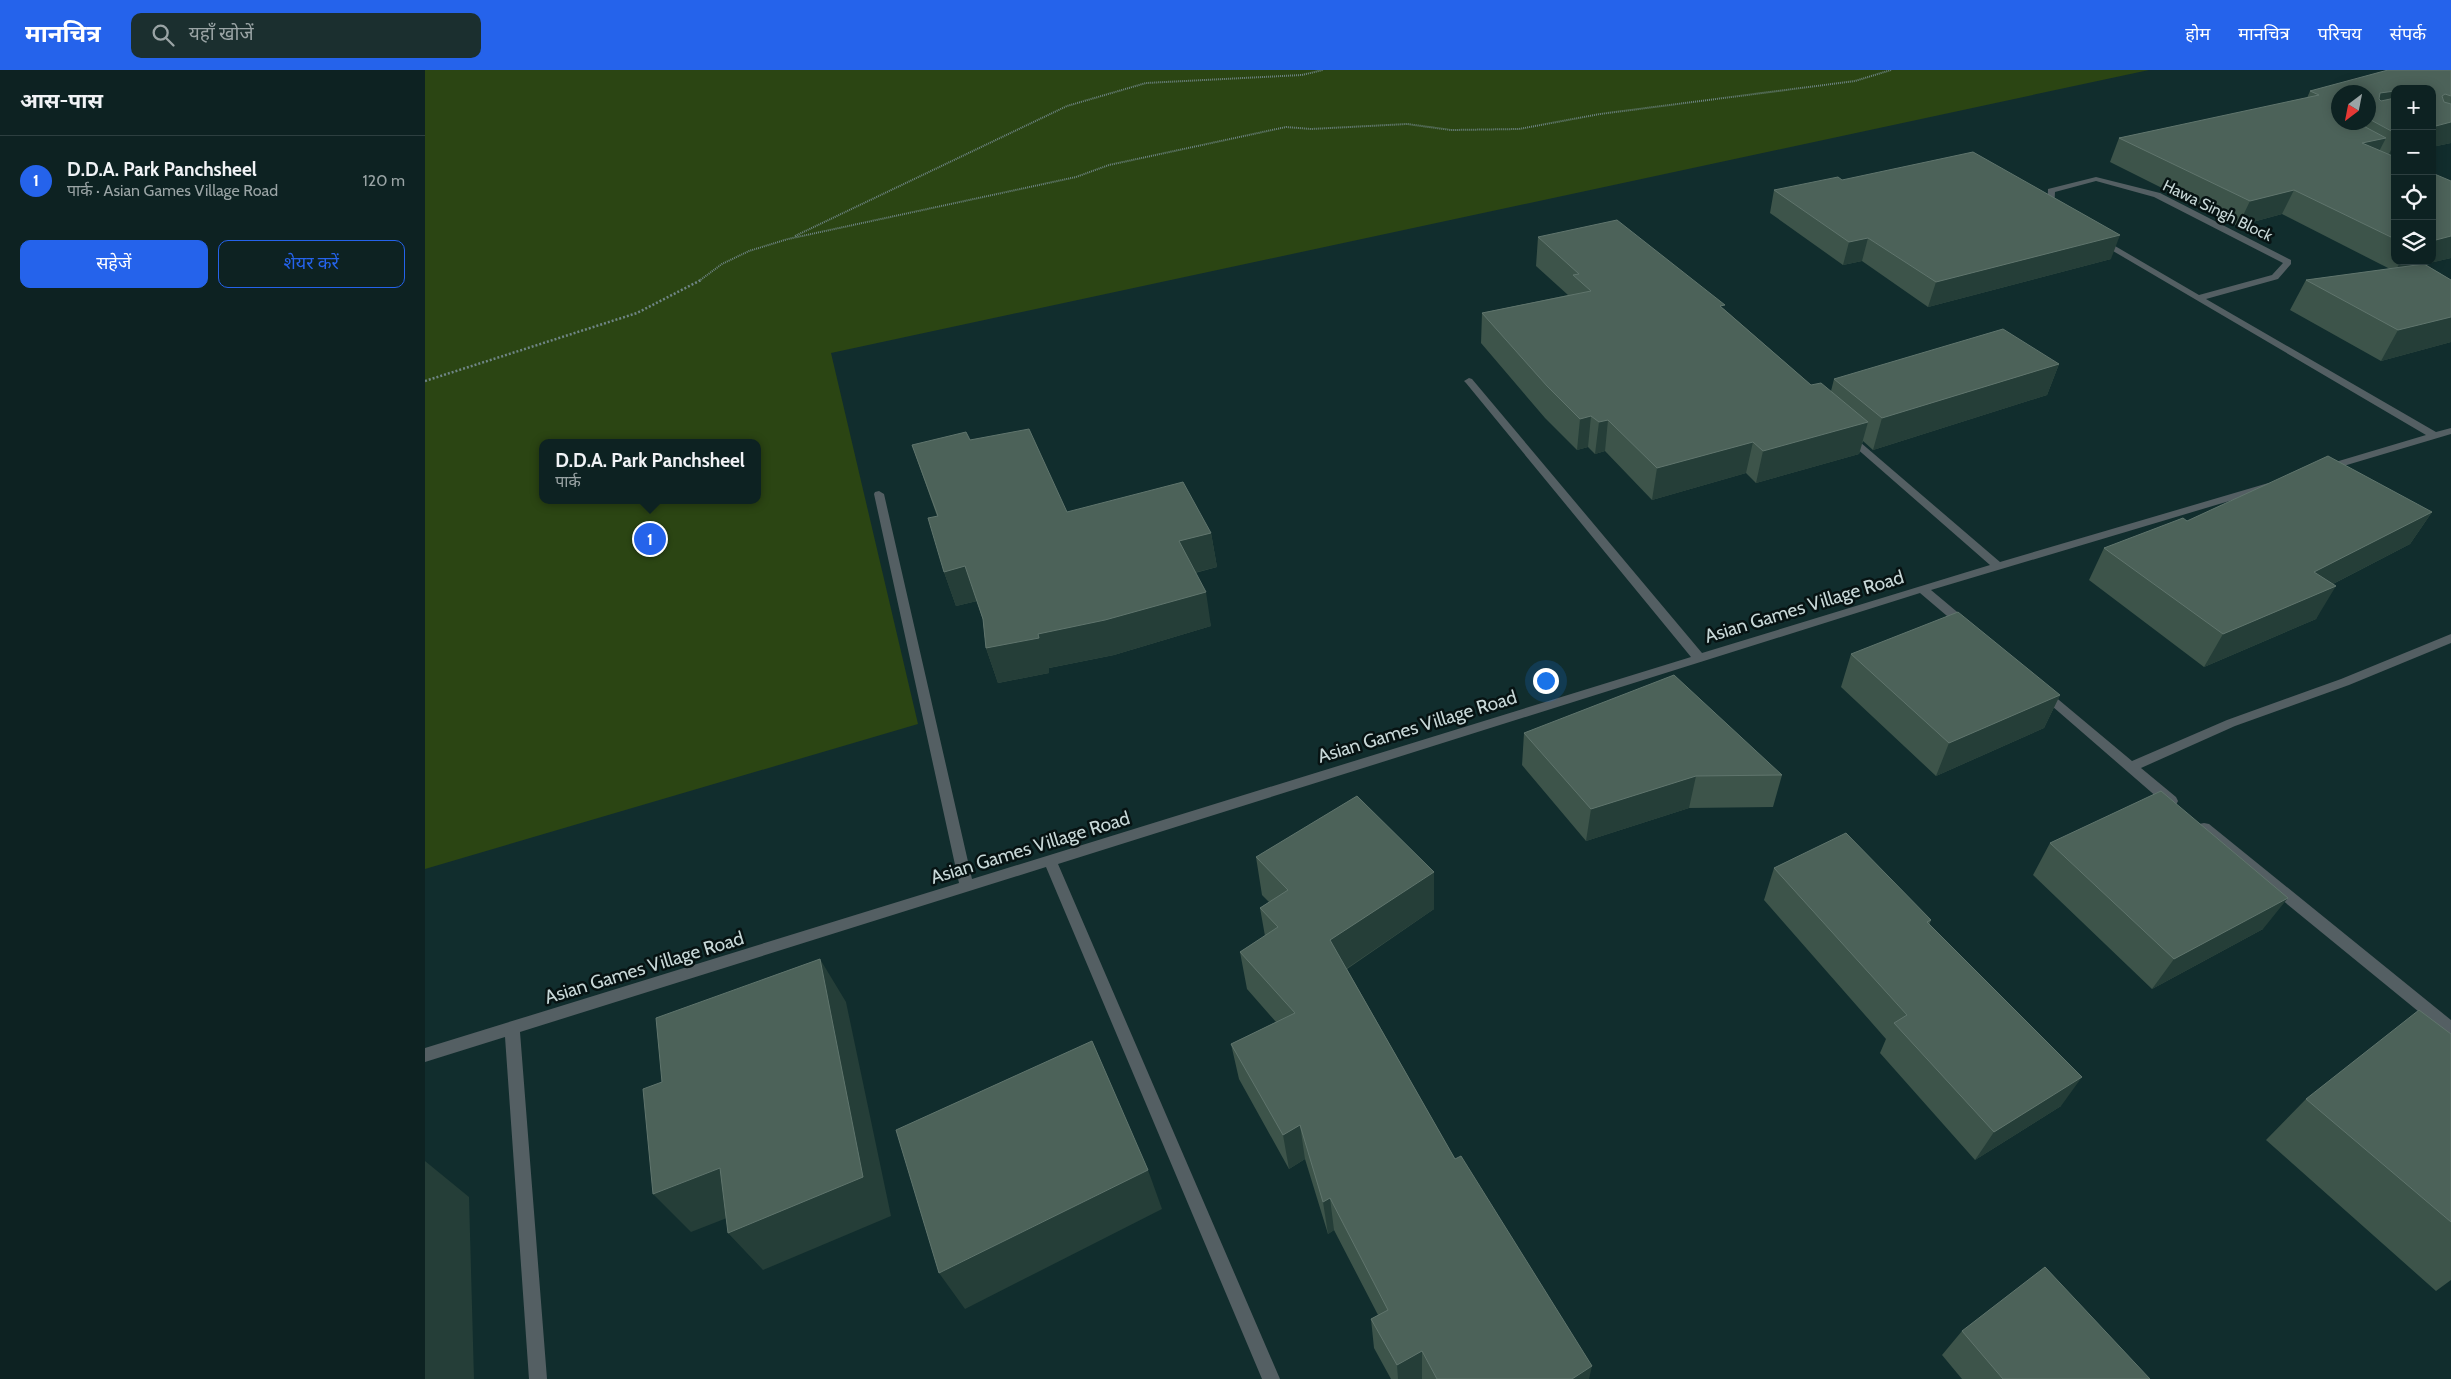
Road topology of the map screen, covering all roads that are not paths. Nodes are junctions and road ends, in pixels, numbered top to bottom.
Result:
1 (2057, 216) edge
2 (2091, 235) edge
3 (2199, 298) junction
4 (1469, 381) dead end
5 (1841, 431) edge
6 (2451, 431) edge
7 (2435, 436) junction
8 (2311, 473) edge
9 (2283, 482) edge
10 (879, 494) dead end
11 (1999, 567) junction
12 (1922, 589) junction
13 (1974, 633) edge
14 (2451, 638) edge
15 (1699, 658) junction
16 (2034, 684) edge
17 (2131, 767) junction
18 (1050, 860) junction
19 (967, 886) junction
20 (513, 1028) junction
21 (2451, 1029) edge
22 (425, 1055) edge
23 (538, 1379) edge
24 (1271, 1379) edge

1 - 3 street, Hawa Singh Block
2 - 3 street
3 - 7 street
4 - 15 street
5 - 11 street
6 - 7 street
7 - 8 street
9 - 11 street, Asian Games Village Road
10 - 19 street
11 - 12 street, Asian Games Village Road
12 - 13 street
12 - 15 street, Asian Games Village Road
14 - 17 street
15 - 18 street, Asian Games Village Road
16 - 17 street
17 - 21 street
18 - 19 street, Asian Games Village Road
18 - 24 street
19 - 20 street, Asian Games Village Road
20 - 22 street, Asian Games Village Road
20 - 23 street

